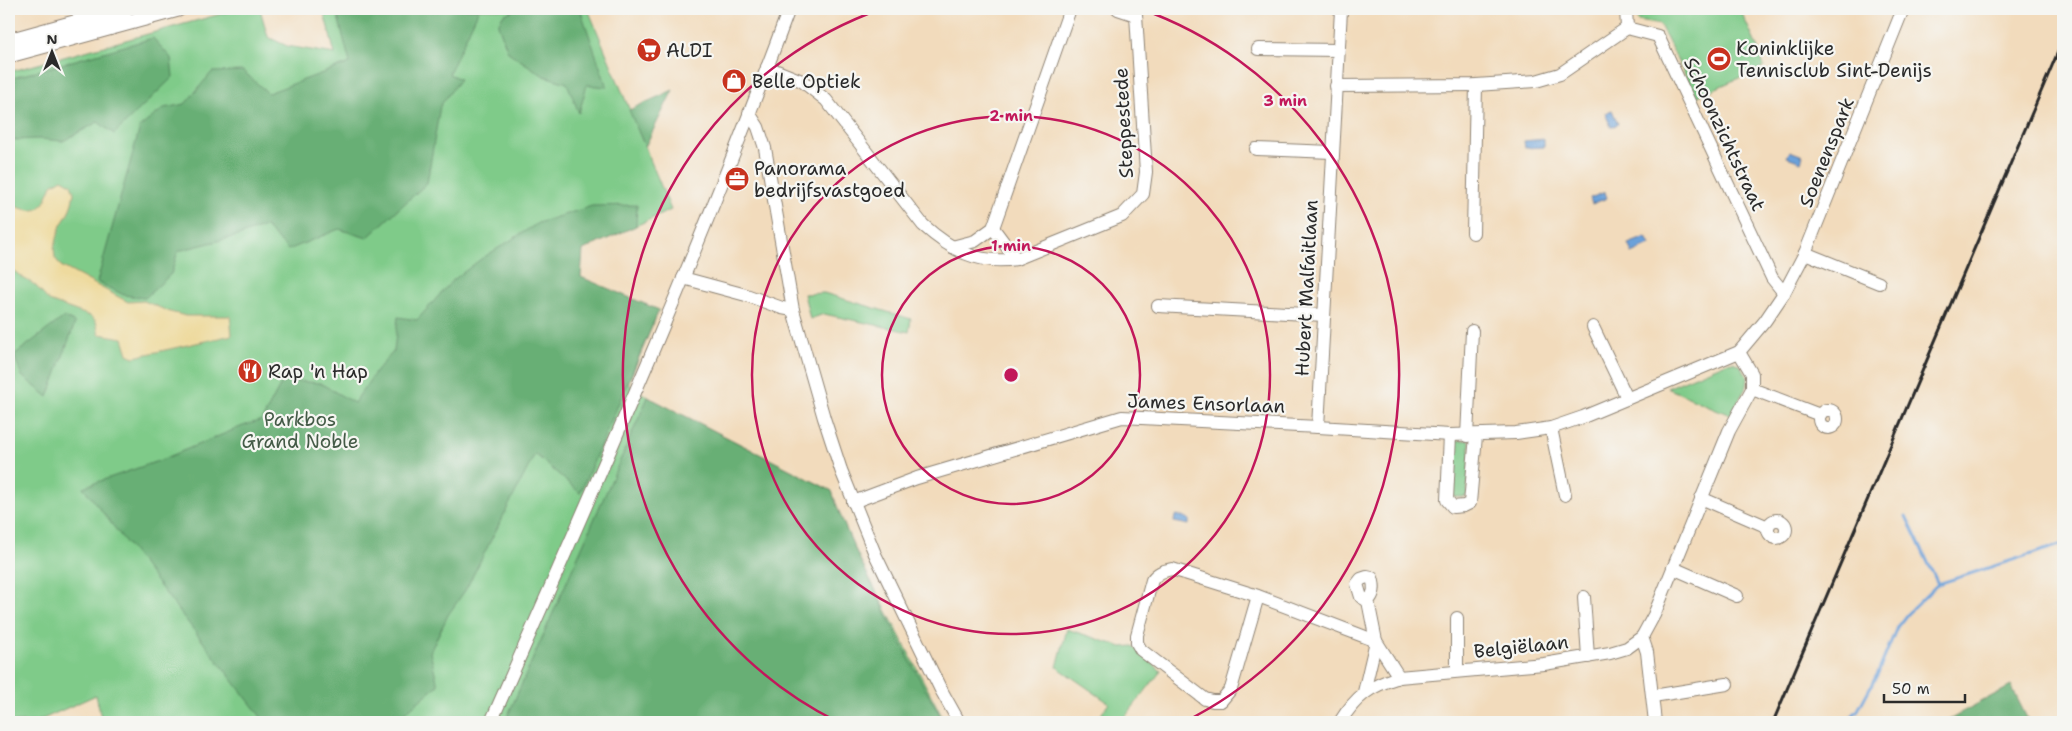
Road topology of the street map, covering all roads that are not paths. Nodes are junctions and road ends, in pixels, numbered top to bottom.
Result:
1 (125, 9) edge
2 (178, 9) edge
3 (789, 9) edge
4 (1070, 9) edge
5 (1118, 9) edge
6 (1626, 9) edge
7 (1903, 9) edge
8 (1341, 10) edge
9 (1627, 28) junction
10 (9, 41) edge
11 (1258, 49) dead end
12 (1338, 50) junction
13 (9, 55) edge
14 (767, 67) junction
15 (1476, 85) junction
16 (1336, 86) junction
17 (749, 113) junction
18 (1256, 149) dead end
19 (1332, 152) junction
20 (993, 228) junction
21 (1473, 233) dead end
22 (952, 247) junction
23 (1805, 253) junction
24 (1016, 259) junction
25 (683, 278) junction
26 (1879, 283) dead end
27 (1784, 293) junction
28 (1158, 306) dead end
29 (793, 310) junction
30 (1324, 315) junction
31 (1593, 327) dead end
32 (1472, 331) dead end
33 (1735, 354) junction
34 (1752, 389) junction
35 (1627, 398) junction
36 (1820, 415) dead end
37 (1318, 427) junction
38 (1551, 428) junction
39 (1450, 435) junction
40 (1472, 436) junction
41 (1566, 495) dead end
42 (1701, 498) junction
43 (853, 502) junction
44 (1768, 527) dead end
45 (1673, 568) junction
46 (1258, 596) junction
47 (1737, 596) dead end
48 (1584, 597) dead end
49 (1368, 600) dead end
50 (1457, 618) dead end
51 (1642, 637) junction
52 (1376, 641) junction
53 (1588, 657) junction
54 (1457, 671) junction
55 (1399, 677) junction
56 (1727, 684) dead end
57 (1364, 692) junction
58 (1653, 696) junction
59 (491, 722) edge
60 (959, 722) edge
61 (1340, 722) edge
62 (1655, 722) edge

1 - 10 main road
2 - 13 main road
3 - 14 street
4 - 20 street
5 - 24 street, Steppestede
6 - 9 street
7 - 23 street, Soenenspark
8 - 12 street, Hubert Malfaitlaan
9 - 15 street
9 - 27 street, Schoonzichtstraat
11 - 12 street
12 - 16 street, Hubert Malfaitlaan
14 - 17 street
14 - 22 street, Steppestede
15 - 16 street
15 - 21 street
16 - 19 street, Hubert Malfaitlaan
17 - 25 street
17 - 29 street
18 - 19 street
19 - 30 street, Hubert Malfaitlaan
20 - 22 street
20 - 24 street
22 - 24 street, Steppestede
23 - 26 street
23 - 27 street, Soenenspark
25 - 29 street
25 - 59 street
27 - 33 street
28 - 30 street
29 - 43 street
30 - 37 street, Hubert Malfaitlaan
31 - 35 street
32 - 40 street
33 - 34 street
33 - 35 street, James Ensorlaan
34 - 36 street
34 - 42 street
35 - 38 street, James Ensorlaan
37 - 39 street, James Ensorlaan
37 - 43 street, James Ensorlaan
38 - 40 street, James Ensorlaan
38 - 41 street
39 - 40 street, James Ensorlaan
39 - 40 street
42 - 44 street
42 - 45 street
43 - 60 street
45 - 47 street
45 - 51 street
46 - 46 street
46 - 52 street
48 - 53 street, Belgiëlaan
49 - 52 street, Belgiëlaan
50 - 54 street, Belgiëlaan
51 - 53 street, Belgiëlaan
51 - 58 street
52 - 55 street, Belgiëlaan
52 - 57 street, Belgiëlaan
53 - 54 street, Belgiëlaan
54 - 55 street, Belgiëlaan
55 - 57 street, Belgiëlaan
56 - 58 street
57 - 61 street, Belgiëlaan
58 - 62 street

